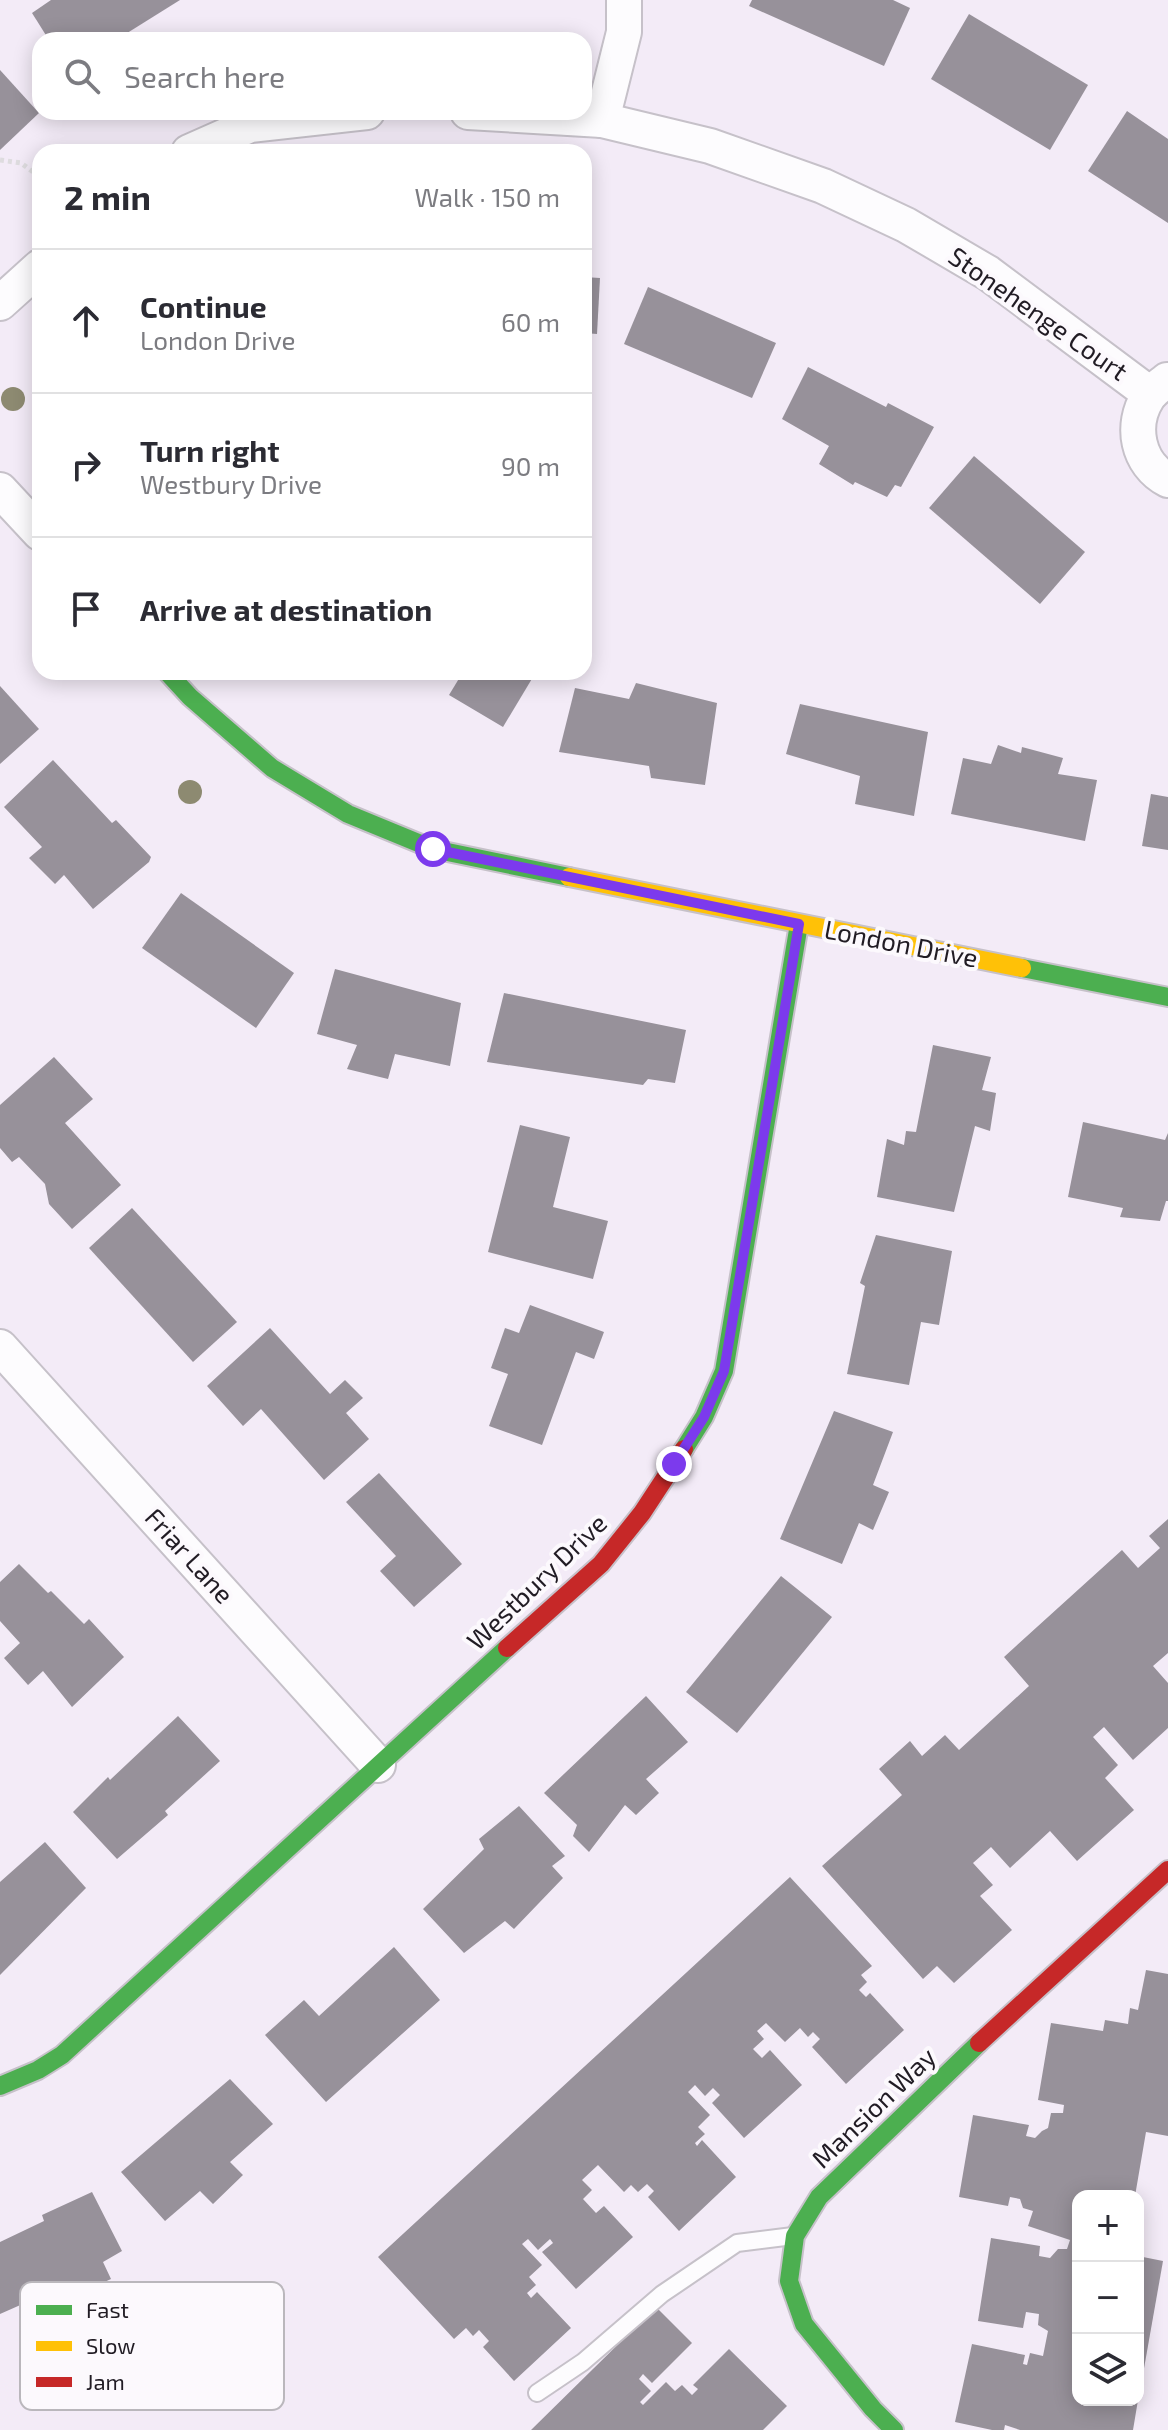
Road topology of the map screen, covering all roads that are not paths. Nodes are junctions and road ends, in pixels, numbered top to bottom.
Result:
1 (624, 0) edge
2 (592, 119) edge
3 (295, 120) edge
4 (602, 120) junction
5 (207, 144) edge
6 (32, 274) edge
7 (0, 303) edge
8 (1159, 386) edge
9 (1168, 480) edge
10 (0, 490) edge
11 (32, 524) edge
12 (174, 680) edge
13 (799, 924) junction
14 (1168, 997) edge
15 (0, 1347) edge
16 (378, 1765) junction
17 (1168, 1870) edge
18 (0, 2086) edge
19 (795, 2236) junction
20 (537, 2393) dead end
21 (894, 2430) edge

1 - 4 street
2 - 4 street, Stonehenge Court
3 - 5 street
4 - 8 street, Stonehenge Court
6 - 7 street
8 - 9 street, Stonehenge Court
10 - 11 street
12 - 13 street, London Drive
13 - 14 street, London Drive
13 - 16 street, Westbury Drive
15 - 16 street, Friar Lane
16 - 18 street, Westbury Drive
17 - 19 street, Mansion Way
19 - 20 lane
19 - 21 street, Mansion Way

